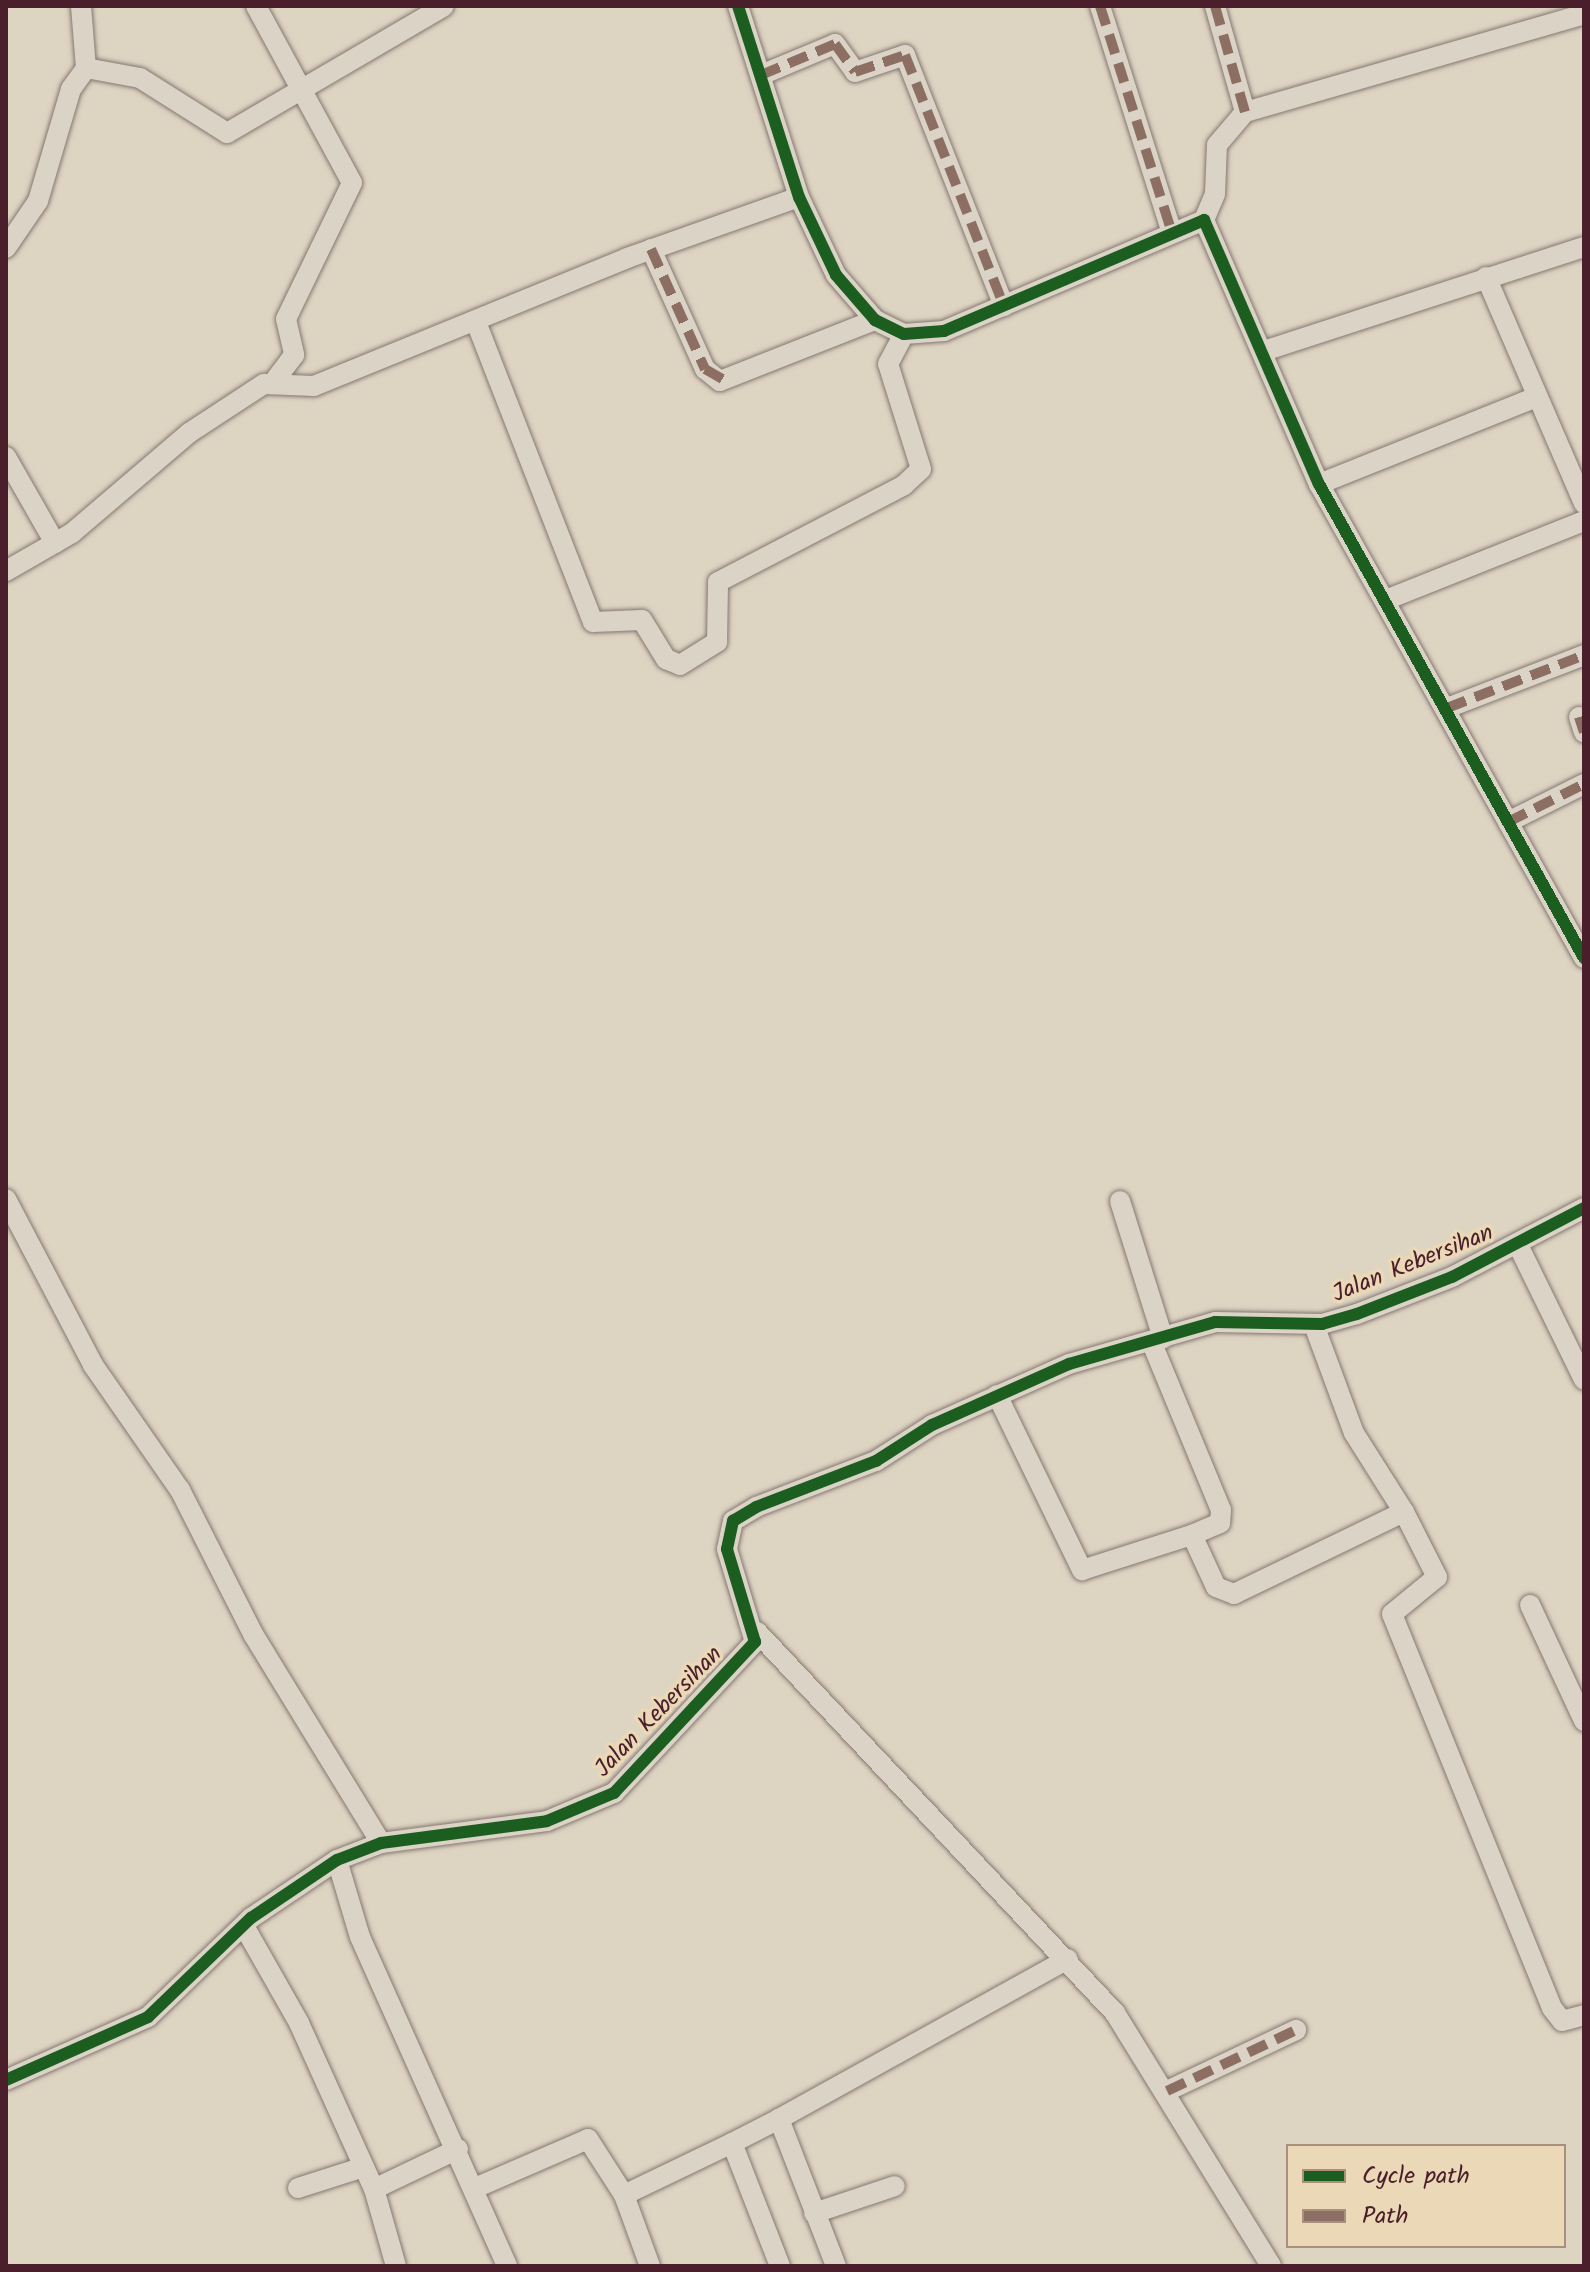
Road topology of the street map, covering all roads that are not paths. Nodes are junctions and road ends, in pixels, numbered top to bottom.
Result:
1 (81, 6) edge
2 (256, 6) edge
3 (444, 6) edge
4 (738, 6) edge
5 (1100, 6) edge
6 (1215, 6) edge
7 (1584, 14) edge
8 (86, 68) junction
9 (761, 75) junction
10 (301, 90) junction
11 (1245, 112) junction
12 (799, 197) junction
13 (1204, 220) junction
14 (1172, 233) junction
15 (1584, 247) edge
16 (6, 248) edge
17 (651, 249) junction
18 (1486, 277) junction
19 (1004, 306) junction
20 (875, 320) junction
21 (476, 322) junction
22 (904, 334) junction
23 (1264, 351) junction
24 (276, 379) junction
25 (1536, 397) junction
26 (6, 457) edge
27 (1319, 484) junction
28 (1584, 504) edge
29 (1584, 521) edge
30 (55, 543) junction
31 (6, 571) edge
32 (1388, 599) junction
33 (1584, 655) edge
34 (1447, 708) junction
35 (1584, 784) edge
36 (1508, 822) junction
37 (1584, 958) edge
38 (6, 1199) edge
39 (1120, 1201) dead end
40 (1584, 1208) edge
41 (1518, 1245) junction
42 (1314, 1325) junction
43 (1157, 1339) junction
44 (1584, 1380) edge
45 (997, 1395) junction
46 (1404, 1512) junction
47 (1192, 1535) junction
48 (1530, 1605) dead end
49 (757, 1632) junction
50 (1584, 1721) edge
51 (381, 1843) junction
52 (337, 1860) junction
53 (244, 1926) junction
54 (1068, 1959) junction
55 (1584, 2015) edge
56 (1296, 2030) dead end
57 (6, 2080) edge
58 (1167, 2091) junction
59 (779, 2119) junction
60 (732, 2143) junction
61 (458, 2149) junction
62 (364, 2167) junction
63 (895, 2186) dead end
64 (298, 2188) dead end
65 (475, 2188) junction
66 (374, 2189) junction
67 (624, 2195) junction
68 (814, 2213) junction
69 (396, 2266) edge
70 (507, 2266) edge
71 (650, 2266) edge
72 (780, 2266) edge
73 (836, 2266) edge
74 (1271, 2266) edge

1 - 8 street
2 - 10 street
3 - 10 street
4 - 9 street
5 - 14 street
6 - 11 street
7 - 11 street
8 - 10 street
8 - 16 street
9 - 12 street
9 - 19 street
10 - 24 street
11 - 13 street
12 - 17 street
12 - 20 street
13 - 14 street
13 - 23 street
14 - 19 street
15 - 18 street
17 - 20 street
17 - 21 street
18 - 23 street
18 - 25 street
19 - 22 street
20 - 22 street
21 - 22 street
21 - 24 street
23 - 27 street
24 - 30 street
25 - 27 street
25 - 28 street
26 - 30 street
27 - 32 street
29 - 32 street
30 - 31 street
32 - 34 street
33 - 34 street
34 - 36 street
35 - 36 street
36 - 37 street
38 - 51 street
39 - 43 street
40 - 41 street, Jalan Kebersihan
41 - 42 street, Jalan Kebersihan
41 - 44 street
42 - 43 street, Jalan Kebersihan
42 - 46 street
43 - 45 street, Jalan Kebersihan
43 - 47 street
45 - 47 street
45 - 49 street, Jalan Kebersihan
46 - 47 street
46 - 55 street
48 - 50 street
49 - 51 street, Jalan Kebersihan
49 - 54 street
51 - 52 street, Jalan Kebersihan
52 - 53 street, Jalan Kebersihan
52 - 61 street
53 - 57 street, Jalan Kebersihan
53 - 62 street
54 - 58 street
54 - 59 street
56 - 58 street
58 - 74 street
59 - 60 street
59 - 68 street
60 - 67 street
60 - 72 street
61 - 65 street
61 - 66 street
62 - 64 street
62 - 66 street
63 - 68 street
65 - 67 street
65 - 70 street
66 - 69 street
67 - 71 street
68 - 73 street

